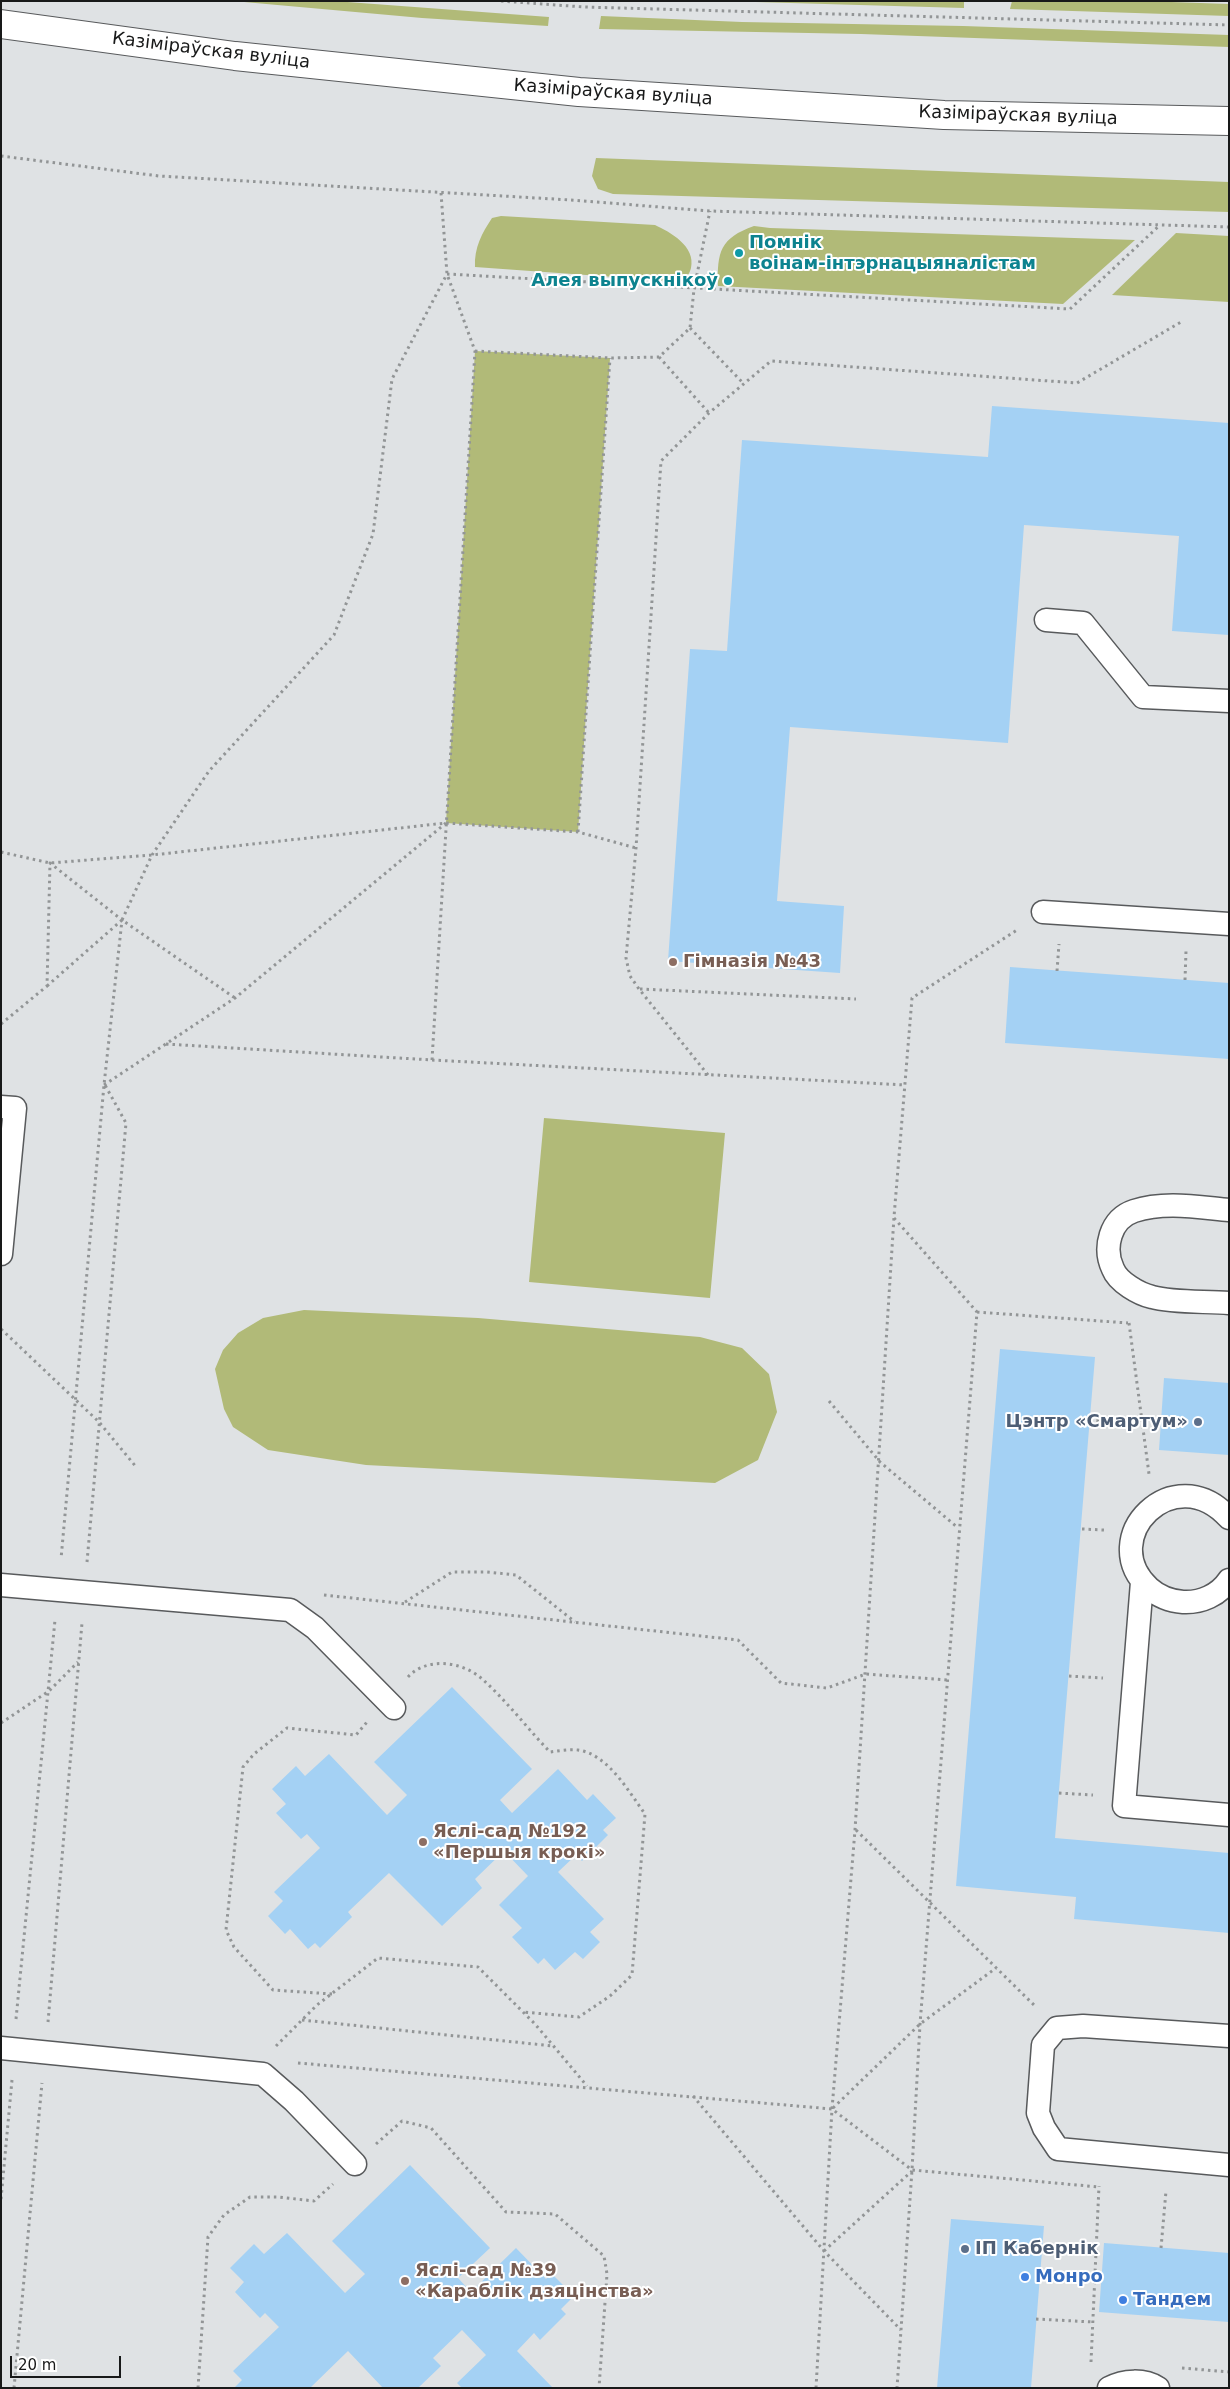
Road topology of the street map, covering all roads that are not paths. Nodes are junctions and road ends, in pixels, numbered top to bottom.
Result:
1 (1, 24) edge
2 (1229, 122) edge
3 (1046, 620) dead end
4 (1229, 701) edge
5 (1043, 912) road end
6 (1229, 924) edge
7 (1, 1106) edge
8 (1229, 1210) edge
9 (3, 1220) edge
10 (1, 1254) edge
11 (1229, 1303) edge
12 (1229, 1518) edge
13 (1229, 1580) edge
14 (1142, 1582) junction
15 (1, 1585) edge
16 (389, 1704) road end
17 (1229, 1815) edge
18 (1229, 2036) edge
19 (8, 2048) edge
20 (355, 2164) road end
21 (1229, 2165) edge
22 (1109, 2388) edge
23 (1158, 2388) edge

1 - 2 main road, Казіміраўская вуліца
3 - 4 lane
5 - 6 lane
7 - 9 lane
8 - 11 lane
9 - 10 lane
12 - 14 lane
13 - 14 lane
14 - 17 lane
15 - 16 lane
18 - 21 lane
19 - 20 lane
22 - 23 lane

